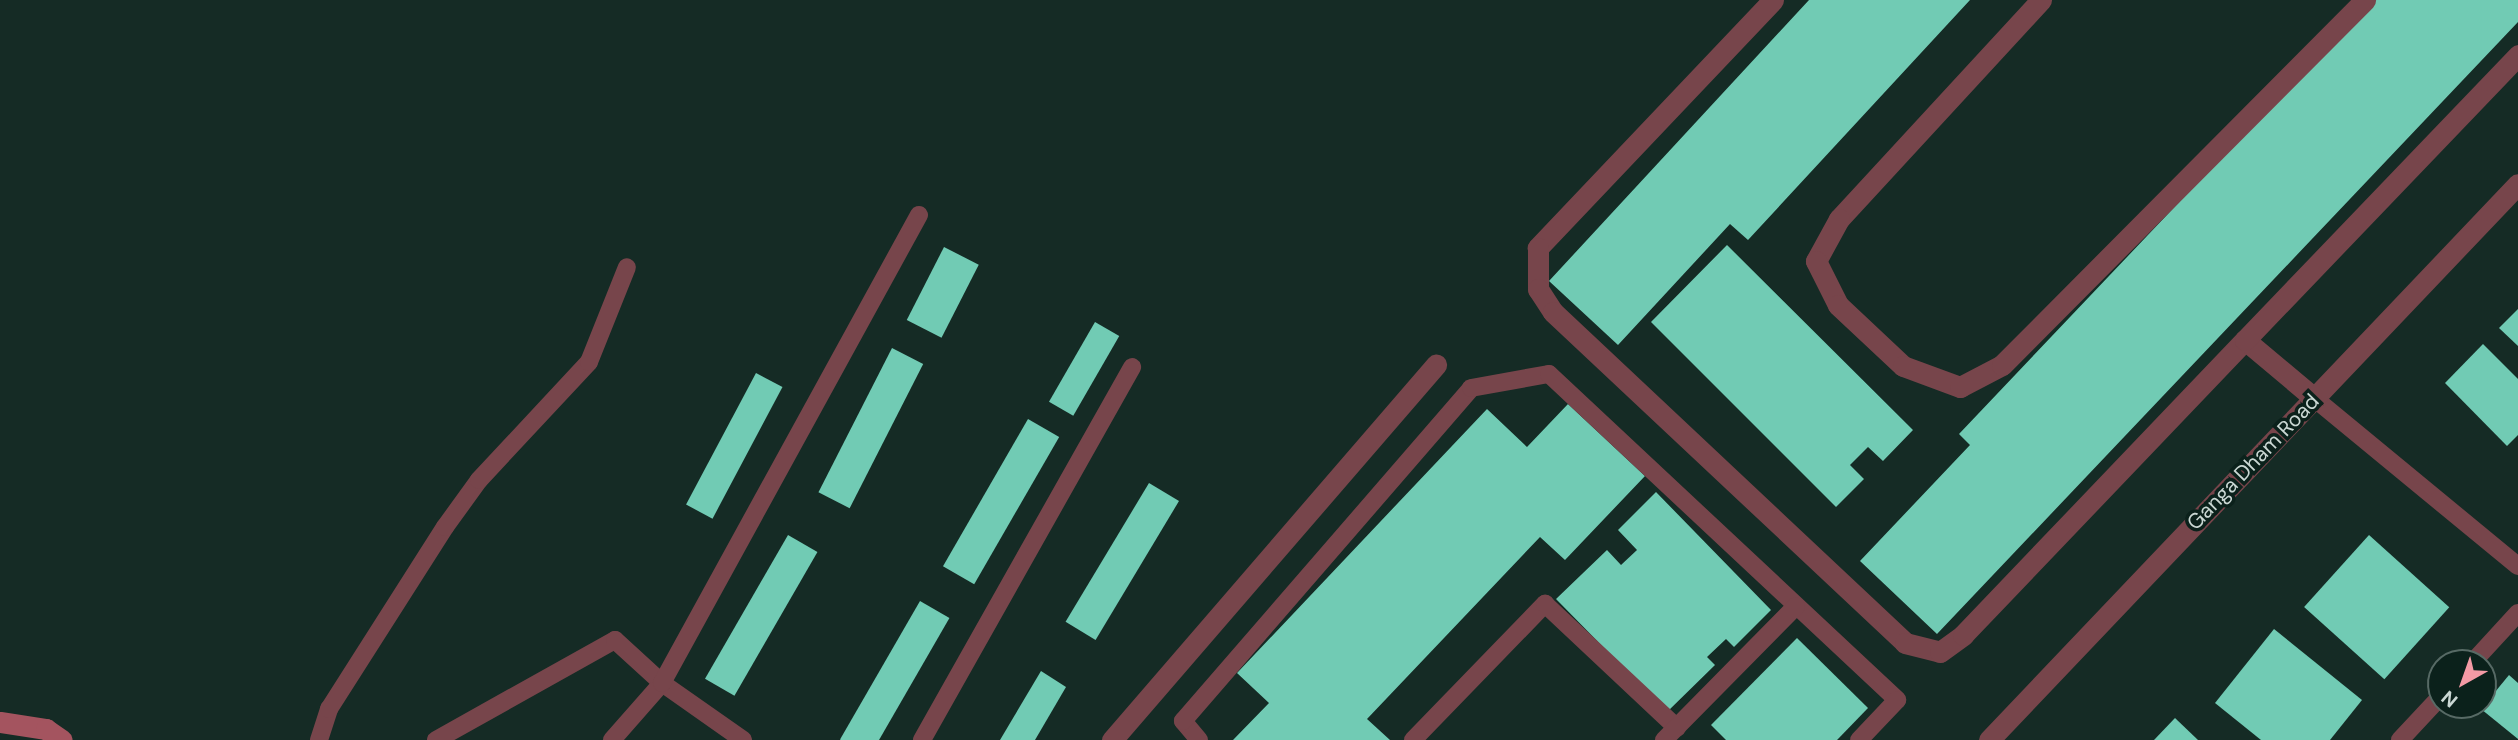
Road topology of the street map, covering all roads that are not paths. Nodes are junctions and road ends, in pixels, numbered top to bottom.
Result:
1 (1773, 0) edge
2 (2041, 0) edge
3 (2365, 0) edge
4 (2518, 55) edge
5 (2518, 184) edge
6 (919, 215) dead end
7 (627, 267) dead end
8 (2245, 340) junction
9 (1436, 364) dead end
10 (1132, 367) dead end
11 (2314, 398) junction
12 (2518, 566) edge
13 (1796, 606) junction
14 (2518, 613) edge
15 (2485, 649) edge
16 (662, 683) junction
17 (2427, 711) edge
18 (0, 722) edge
19 (1670, 734) edge
20 (62, 740) edge
21 (319, 740) edge
22 (436, 740) edge
23 (612, 740) edge
24 (743, 740) edge
25 (922, 740) edge
26 (1112, 740) edge
27 (1199, 740) edge
28 (1413, 740) edge
29 (1859, 740) edge
30 (1989, 740) edge
31 (2400, 740) edge

1 - 8 street
2 - 3 street
4 - 8 street
5 - 11 street, Ganga Dham Road
6 - 16 lane
7 - 21 lane
8 - 11 street
9 - 26 street
10 - 25 lane
11 - 12 lane
11 - 30 street, Ganga Dham Road
13 - 19 lane
13 - 27 lane
13 - 29 lane
14 - 15 lane
16 - 22 lane
16 - 23 lane
16 - 24 lane
17 - 31 lane
18 - 20 main road
19 - 28 lane

